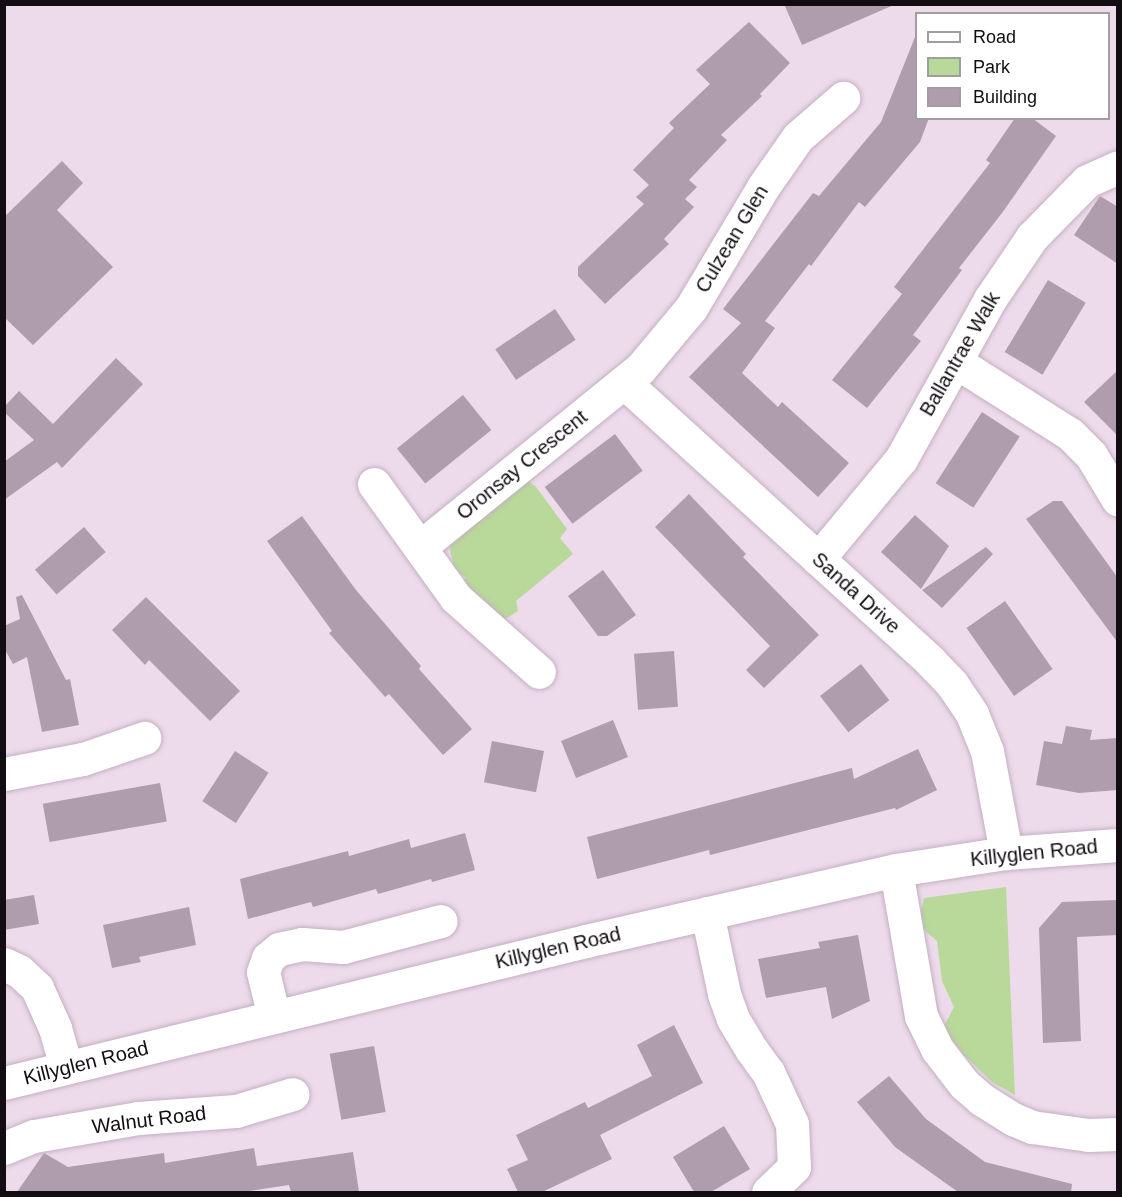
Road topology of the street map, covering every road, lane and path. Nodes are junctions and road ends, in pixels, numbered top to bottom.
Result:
1 (843, 98) dead end
2 (1118, 167) edge
3 (956, 362) junction
4 (625, 383) junction
5 (374, 484) dead end
6 (1118, 500) edge
7 (420, 547) junction
8 (818, 559) junction
9 (539, 672) dead end
10 (144, 738) dead end
11 (4, 774) edge
12 (1118, 845) edge
13 (1006, 853) junction
14 (896, 870) junction
15 (707, 913) junction
16 (441, 921) dead end
17 (4, 964) edge
18 (274, 1017) junction
19 (66, 1067) junction
20 (4, 1083) edge
21 (293, 1094) dead end
22 (1118, 1134) edge
23 (4, 1148) edge
24 (768, 1192) edge

1 - 4 street, Culzean Glen
2 - 3 street, Ballantrae Walk
3 - 6 street
3 - 8 street, Ballantrae Walk
4 - 7 street, Oronsay Crescent
4 - 8 street, Sanda Drive
5 - 7 street
7 - 9 street
8 - 13 street, Sanda Drive
10 - 11 street
12 - 13 street, Killyglen Road
13 - 14 street, Killyglen Road
14 - 15 street, Killyglen Road
14 - 22 street
15 - 18 street, Killyglen Road
15 - 24 street
16 - 18 street
17 - 19 street
18 - 19 street, Killyglen Road
19 - 20 street, Killyglen Road
21 - 23 street, Walnut Road

